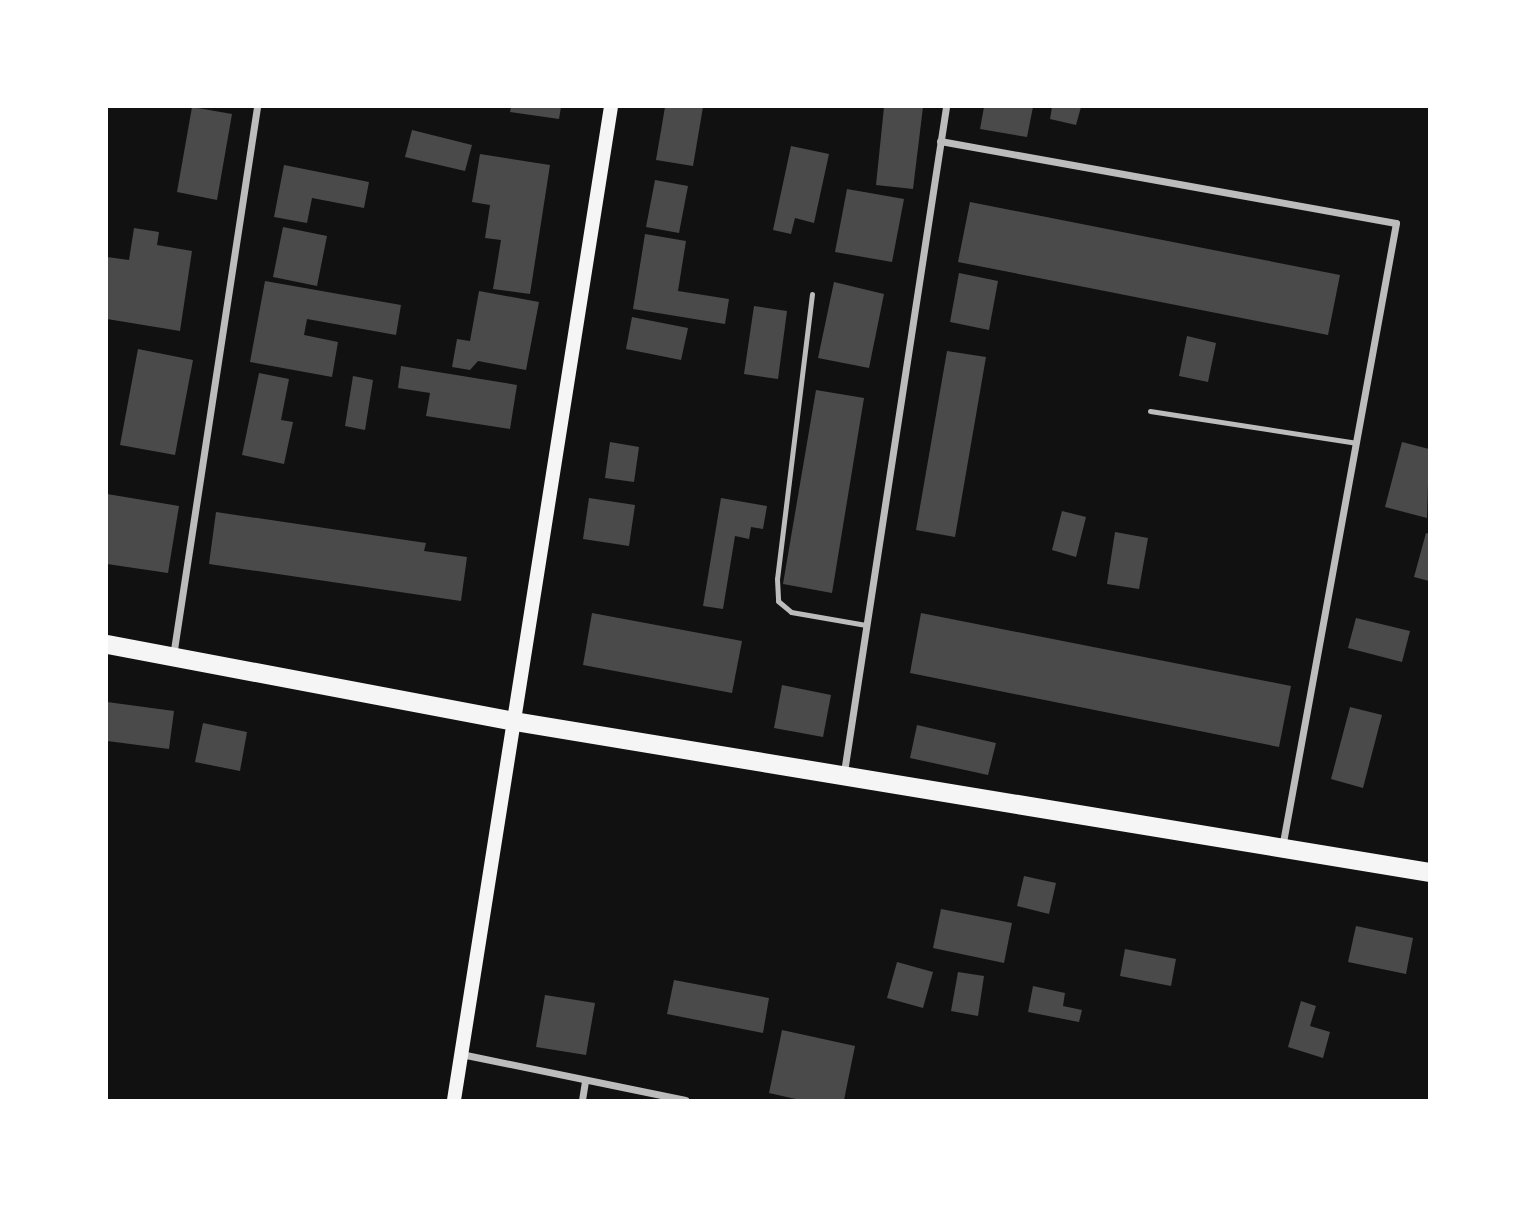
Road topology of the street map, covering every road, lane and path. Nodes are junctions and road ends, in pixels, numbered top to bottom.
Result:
1 (257, 107) edge
2 (611, 107) edge
3 (946, 107) edge
4 (940, 141) junction
5 (812, 294) dead end
6 (1150, 411) dead end
7 (1356, 443) junction
8 (866, 625) junction
9 (107, 644) edge
10 (173, 656) junction
11 (514, 721) junction
12 (844, 773) junction
13 (1282, 848) junction
14 (1429, 872) edge
15 (461, 1054) junction
16 (585, 1081) junction
17 (454, 1100) edge
18 (582, 1100) edge
19 (685, 1100) edge

1 - 10 street
2 - 11 main road
3 - 4 street
4 - 7 street
4 - 8 street
5 - 8 lane
6 - 7 lane
7 - 13 street
8 - 12 street
9 - 10 highway
10 - 11 highway
11 - 12 highway
11 - 15 main road
12 - 13 highway
13 - 14 highway
15 - 16 street
15 - 17 main road
16 - 18 street
16 - 19 street

